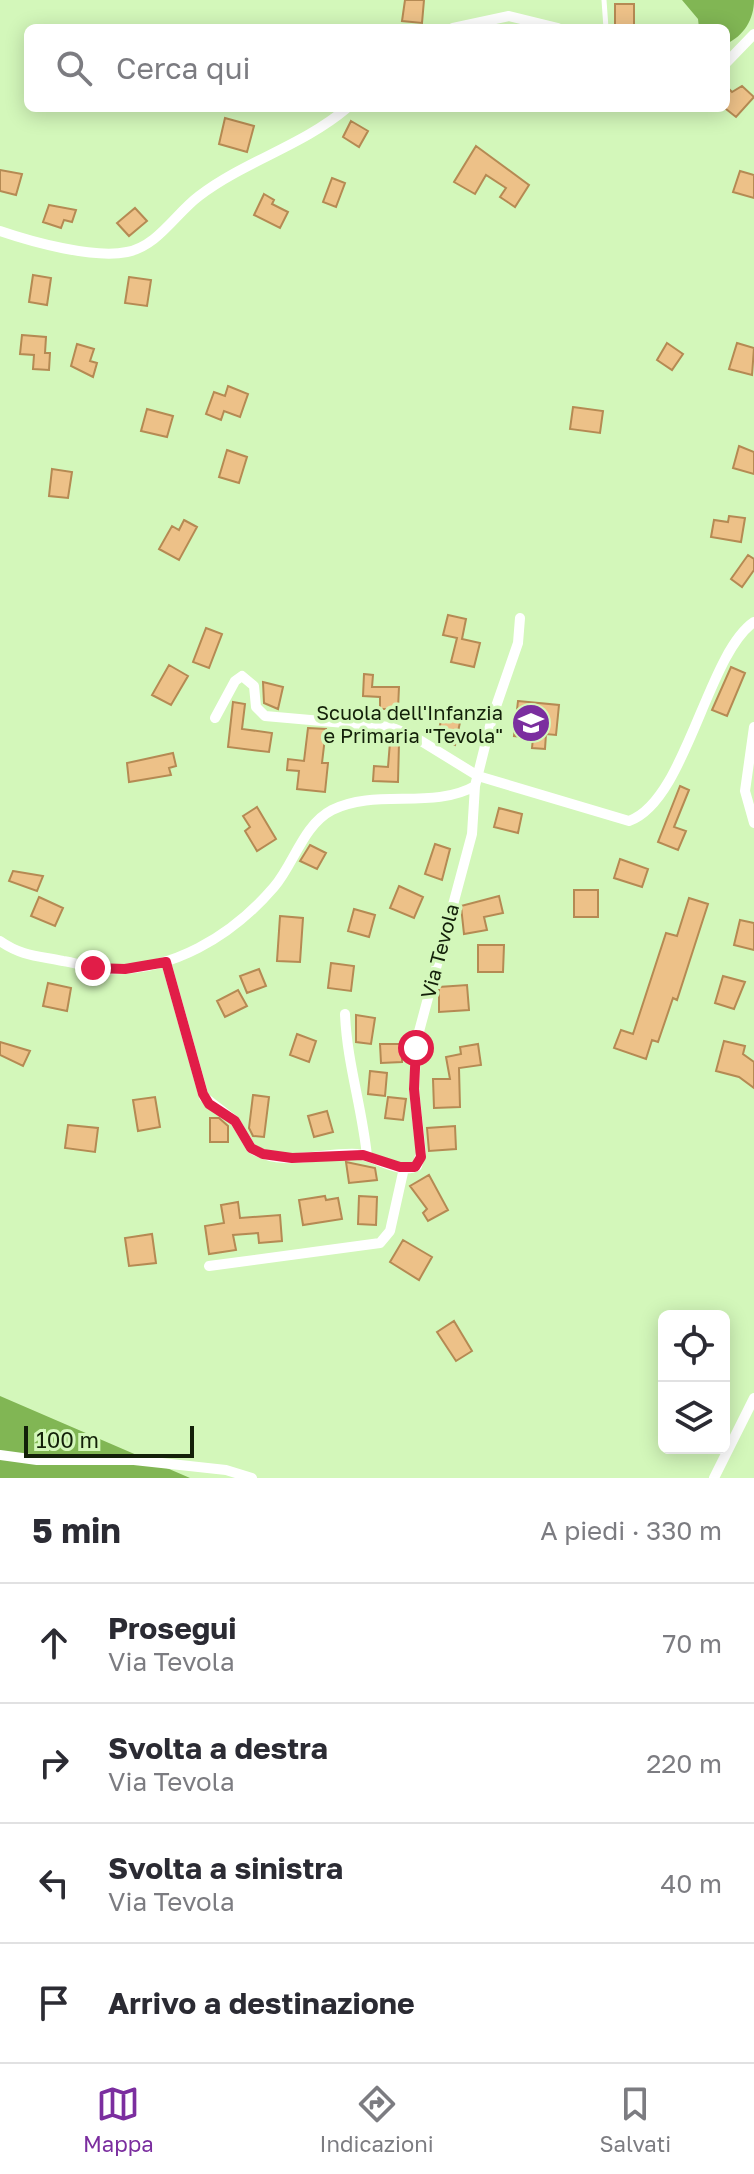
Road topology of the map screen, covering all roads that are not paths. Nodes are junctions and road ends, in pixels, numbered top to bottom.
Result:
1 (604, 0) edge
2 (472, 24) edge
3 (542, 24) edge
4 (606, 24) edge
5 (754, 34) edge
6 (730, 59) edge
7 (341, 112) edge
8 (0, 231) edge
9 (520, 618) dead end
10 (754, 622) edge
11 (215, 718) dead end
12 (754, 727) edge
13 (476, 781) junction
14 (754, 823) edge
15 (0, 941) edge
16 (166, 962) junction
17 (345, 1014) dead end
18 (367, 1156) junction
19 (404, 1168) junction
20 (209, 1266) dead end
21 (754, 1398) edge
22 (0, 1455) edge
23 (252, 1478) edge
24 (714, 1478) edge

1 - 4 lane
2 - 3 street
5 - 6 street
7 - 8 street
9 - 13 street, Via Tevola
10 - 13 street
11 - 13 street
12 - 14 street
13 - 16 street
13 - 19 street, Via Tevola
15 - 16 street
16 - 18 street
17 - 18 street
18 - 19 street
19 - 20 street
21 - 24 street
22 - 23 street

